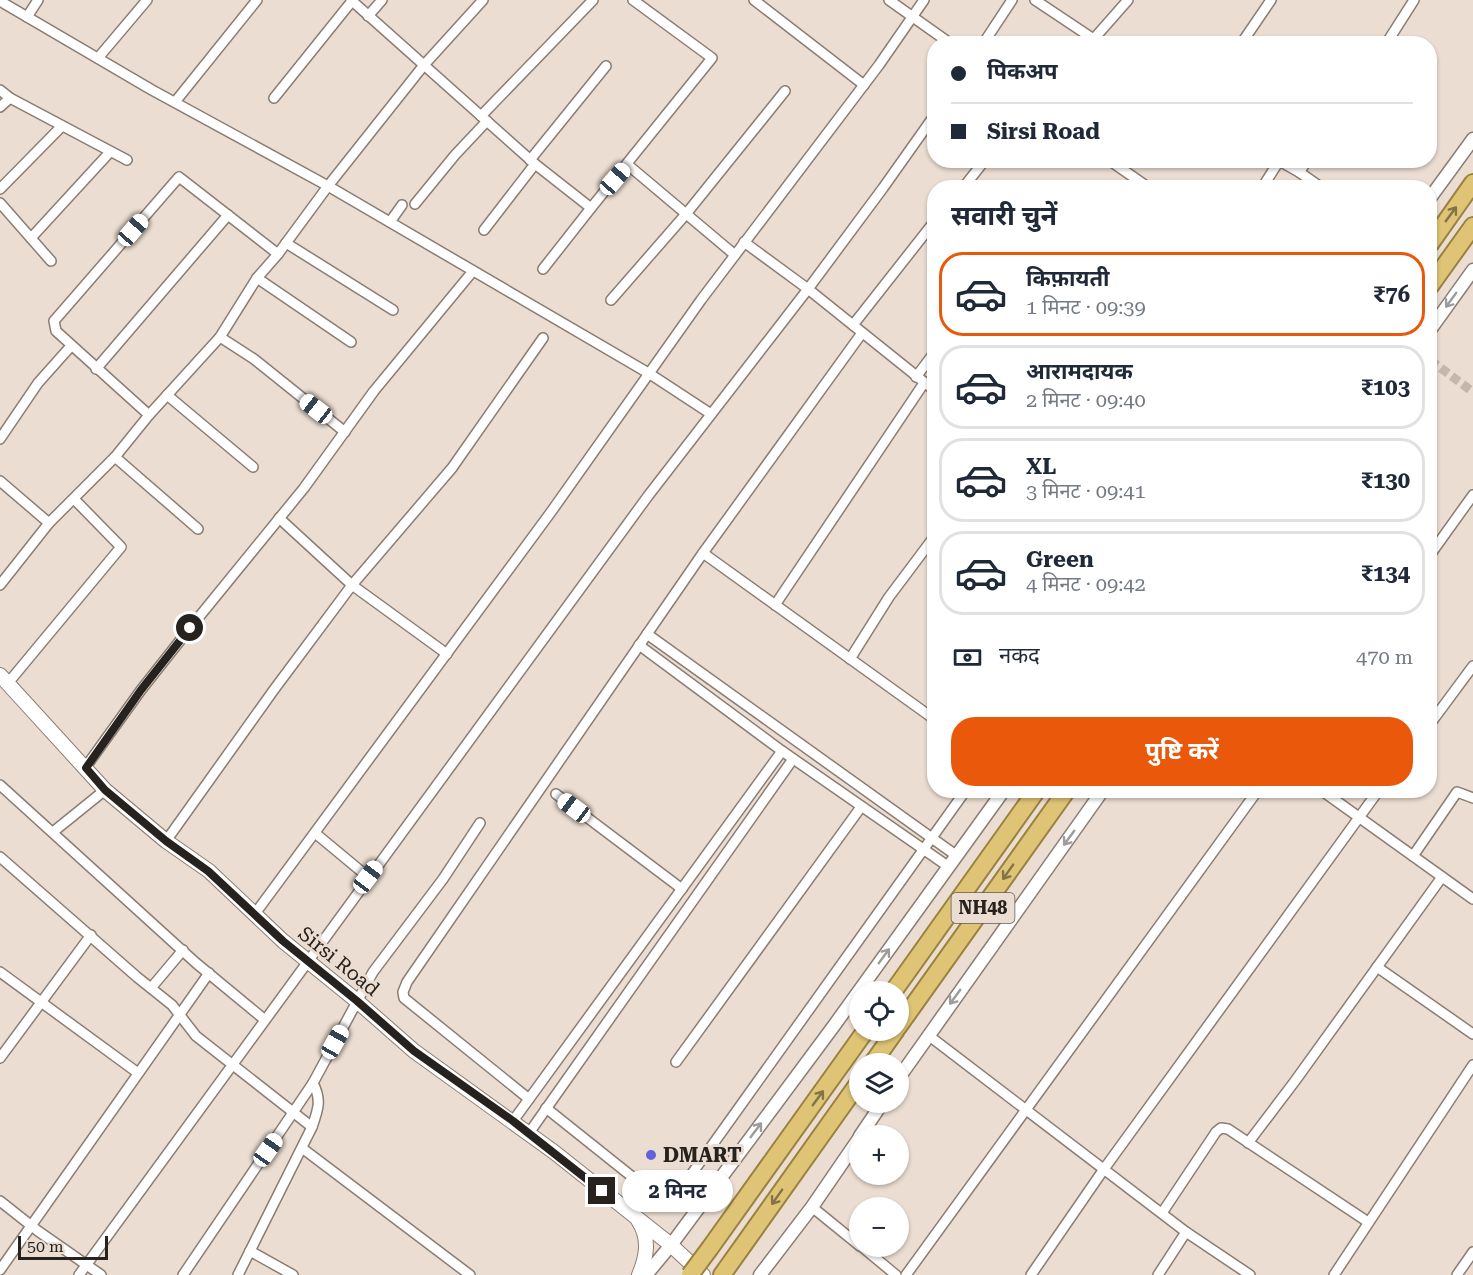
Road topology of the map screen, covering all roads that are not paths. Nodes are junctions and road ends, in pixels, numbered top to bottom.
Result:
1 (38, 0) edge
2 (147, 0) edge
3 (257, 0) edge
4 (382, 0) edge
5 (483, 0) edge
6 (593, 0) edge
7 (633, 0) edge
8 (754, 0) edge
9 (889, 0) edge
10 (924, 0) edge
11 (1012, 0) edge
12 (1035, 0) edge
13 (1128, 0) edge
14 (1270, 0) edge
15 (1414, 0) edge
16 (0, 1) edge
17 (351, 1) edge
18 (768, 4) edge
19 (368, 16) junction
20 (27, 17) junction
21 (913, 17) junction
22 (940, 36) edge
23 (988, 36) edge
24 (1086, 36) edge
25 (1099, 36) edge
26 (1246, 36) edge
27 (1391, 36) edge
28 (98, 58) junction
29 (424, 65) junction
30 (606, 66) dead end
31 (864, 85) junction
32 (0, 90) edge
33 (785, 91) dead end
34 (10, 98) junction
35 (274, 98) dead end
36 (175, 102) junction
37 (0, 107) edge
38 (484, 119) junction
39 (62, 126) junction
40 (927, 126) edge
41 (1473, 139) edge
42 (110, 152) junction
43 (127, 160) dead end
44 (533, 162) junction
45 (628, 165) junction
46 (979, 168) edge
47 (1120, 168) edge
48 (1292, 168) edge
49 (1302, 168) edge
50 (1299, 172) junction
51 (969, 180) edge
52 (1138, 180) edge
53 (1310, 180) edge
54 (1473, 183) edge
55 (328, 186) junction
56 (1437, 188) edge
57 (0, 189) edge
58 (0, 203) edge
59 (415, 204) dead end
60 (402, 205) dead end
61 (591, 208) junction
62 (686, 214) junction
63 (228, 215) junction
64 (390, 222) junction
65 (1473, 226) edge
66 (484, 230) dead end
67 (927, 231) edge
68 (1437, 234) edge
69 (31, 237) junction
70 (744, 242) junction
71 (286, 243) junction
72 (278, 254) junction
73 (735, 255) junction
74 (51, 261) dead end
75 (543, 269) dead end
76 (1473, 270) edge
77 (474, 271) junction
78 (1437, 276) edge
79 (257, 278) junction
80 (808, 289) junction
81 (611, 300) dead end
82 (393, 310) dead end
83 (1437, 320) edge
84 (853, 325) junction
85 (862, 333) junction
86 (220, 337) junction
87 (543, 338) dead end
88 (351, 342) dead end
89 (71, 346) junction
90 (927, 362) edge
91 (96, 369) junction
92 (650, 374) junction
93 (916, 376) junction
94 (924, 383) junction
95 (927, 385) edge
96 (167, 395) junction
97 (149, 414) junction
98 (711, 414) junction
99 (345, 432) junction
100 (0, 439) edge
101 (115, 457) junction
102 (253, 467) dead end
103 (0, 482) edge
104 (1473, 495) edge
105 (74, 499) junction
106 (279, 518) junction
107 (49, 524) junction
108 (198, 529) dead end
109 (1437, 545) edge
110 (927, 546) edge
111 (703, 553) junction
112 (0, 585) edge
113 (352, 585) junction
114 (775, 606) junction
115 (647, 634) junction
116 (639, 645) junction
117 (447, 654) junction
118 (850, 659) junction
119 (1473, 666) edge
120 (4, 679) edge
121 (927, 712) edge
122 (1437, 715) edge
123 (782, 751) junction
124 (793, 759) junction
125 (86, 768) junction
126 (0, 785) edge
127 (105, 790) junction
128 (556, 794) dead end
129 (960, 798) edge
130 (998, 798) edge
131 (1031, 798) edge
132 (1061, 798) edge
133 (1097, 798) edge
134 (1252, 798) edge
135 (1332, 798) edge
136 (1373, 798) edge
137 (1473, 798) edge
138 (861, 807) junction
139 (1359, 818) junction
140 (480, 823) dead end
141 (53, 832) junction
142 (315, 833) junction
143 (931, 838) junction
144 (166, 841) junction
145 (923, 849) junction
146 (957, 856) junction
147 (1413, 856) junction
148 (0, 857) edge
149 (949, 867) junction
150 (368, 877) junction
151 (1442, 877) junction
152 (682, 889) junction
153 (1473, 899) edge
154 (254, 915) junction
155 (91, 935) junction
156 (183, 950) junction
157 (308, 961) junction
158 (1377, 967) junction
159 (0, 972) edge
160 (209, 973) junction
161 (902, 981) edge
162 (151, 988) junction
163 (357, 1001) junction
164 (41, 1002) junction
165 (909, 1012) edge
166 (179, 1014) junction
167 (265, 1020) junction
168 (1473, 1034) edge
169 (928, 1035) junction
170 (858, 1041) edge
171 (0, 1058) edge
172 (676, 1062) dead end
173 (909, 1063) edge
174 (233, 1064) junction
175 (1473, 1065) edge
176 (138, 1073) junction
177 (312, 1083) junction
178 (849, 1096) edge
179 (530, 1099) junction
180 (546, 1108) junction
181 (1027, 1109) junction
182 (293, 1114) junction
183 (513, 1121) junction
184 (312, 1127) junction
185 (529, 1133) junction
186 (1248, 1143) junction
187 (302, 1148) junction
188 (849, 1152) edge
189 (1104, 1169) junction
190 (0, 1201) edge
191 (812, 1207) junction
192 (1162, 1213) junction
193 (635, 1216) junction
194 (1368, 1222) junction
195 (31, 1225) junction
196 (1186, 1232) junction
197 (849, 1237) edge
198 (671, 1245) junction
199 (250, 1251) junction
200 (1473, 1252) edge
201 (874, 1257) edge
202 (86, 1264) junction
203 (726, 1269) edge
204 (0, 1270) edge
205 (79, 1275) edge
206 (101, 1275) edge
207 (183, 1275) edge
208 (238, 1275) edge
209 (293, 1275) edge
210 (470, 1275) edge
211 (639, 1275) edge
212 (646, 1275) edge
213 (690, 1275) edge
214 (703, 1275) edge
215 (760, 1275) edge
216 (896, 1275) edge
217 (906, 1275) edge
218 (1031, 1275) edge
219 (1158, 1275) edge
220 (1250, 1275) edge
221 (1334, 1275) edge
222 (1457, 1275) edge

1 - 20 street
2 - 28 street
3 - 36 street
4 - 19 street
5 - 29 street
6 - 38 street
7 - 45 street
8 - 18 street
9 - 21 street
10 - 21 street
11 - 23 street
12 - 24 street
13 - 25 street
14 - 26 street
15 - 27 street
16 - 20 street
17 - 19 street
17 - 35 street
18 - 31 street
19 - 29 street
20 - 28 street
21 - 22 street
21 - 31 street
28 - 36 street
29 - 38 street
29 - 55 street
30 - 44 street
31 - 70 street
32 - 34 street
33 - 62 street
34 - 37 street
34 - 39 street
36 - 55 street
38 - 44 street
38 - 59 street
39 - 42 street
39 - 57 street
40 - 80 street
41 - 56 street
42 - 43 street
42 - 69 street
44 - 61 street
44 - 66 street
45 - 61 street
45 - 62 street
46 - 51 street
47 - 52 street
48 - 50 street
49 - 50 street
50 - 53 street
68 -> 54 highway
55 - 64 street
55 - 71 street
58 - 69 street
60 - 64 street
61 - 75 street
62 - 73 street
62 - 81 street
63 - 72 street
63 - 89 street
63 - 91 street
64 - 77 street
65 - 78 highway
67 - 84 street
69 - 74 street
70 - 73 street
70 - 80 street
71 - 72 street
71 - 82 street
72 - 79 street
73 - 92 street
76 -> 83 street
77 - 92 street
77 - 99 street
79 - 86 street
79 - 88 street
80 - 84 street
80 - 98 street
84 - 85 street
85 - 93 street
85 - 111 street
86 - 96 street
86 - 99 street
87 - 113 street
89 - 91 street
89 - 100 street
90 - 93 street
91 - 97 street
92 - 98 street
92 - 117 street
93 - 94 street
94 - 95 street
94 - 114 street
96 - 97 street
96 - 102 street
97 - 101 street
98 - 150 street
99 - 106 street
101 - 105 street
101 - 108 street
103 - 107 street
104 - 109 street
105 - 107 street
105 - 120 street
106 - 113 street
106 - 125 street
107 - 112 street
110 - 118 street
111 - 114 street
111 - 115 street
113 - 117 street
113 - 144 street
114 - 118 street
115 - 116 street
115 - 143 street
116 - 123 street
116 - 179 street
117 - 142 street
118 - 121 street
119 - 122 street
120 - 125 main road, Sirsi Road
123 - 124 street
123 - 152 street
124 - 138 street
124 - 180 street
125 - 127 main road, Sirsi Road
126 - 141 street
127 - 141 street
127 - 144 main road, Sirsi Road
128 - 152 street
129 - 143 street
130 - 146 street
131 - 161 highway, NH48
132 -> 165 highway, NH48
133 -> 169 street
134 - 181 street
135 - 139 street
136 - 139 street
137 - 147 street
138 - 145 street
138 - 172 street
139 - 147 street
139 - 189 street
140 - 163 street
141 - 156 street
142 - 150 street
142 - 154 street
143 - 145 street
143 - 146 street
144 - 154 main road, Sirsi Road
145 - 149 street
145 - 180 street
146 - 149 street
147 - 151 street
148 - 155 street
198 -> 149 street
150 - 157 street
151 - 153 street
151 - 158 street
152 - 179 street
154 - 157 main road, Sirsi Road
155 - 162 street
155 - 164 street
156 - 160 street
156 - 162 street
157 - 163 main road, Sirsi Road
157 - 167 street
158 - 168 street
158 - 186 street
159 - 164 street
160 - 166 street
160 - 167 street
162 - 166 street
163 - 177 street
163 - 183 main road, Sirsi Road
164 - 171 street
164 - 176 street
166 - 174 street
166 - 176 street
167 - 174 street
169 - 173 street
169 - 181 street
213 -> 170 highway, bridge
174 - 182 street
174 - 202 street
175 - 194 street
176 - 195 street
177 - 182 street
177 - 184 street
178 -> 203 highway
179 - 183 street
180 - 185 street
181 - 189 street
181 - 217 street
182 - 184 street
182 - 207 street
183 - 185 main road, Sirsi Road
184 - 187 street
185 - 193 main road, Sirsi Road
186 - 192 street
186 - 194 street
187 - 199 street
187 - 210 street
188 - 191 street
189 - 192 street
189 - 218 street
190 - 195 street
191 - 197 street
191 - 215 street
192 - 196 street
193 - 198 main road, Sirsi Road
193 - 211 main road
194 - 221 street
195 - 202 street
195 - 204 street
196 - 219 street
196 - 220 street
198 - 212 street
198 - 214 main road, Sirsi Road
199 - 208 street
199 - 209 street
200 - 222 street
201 - 216 street
202 - 205 street
202 - 206 street

